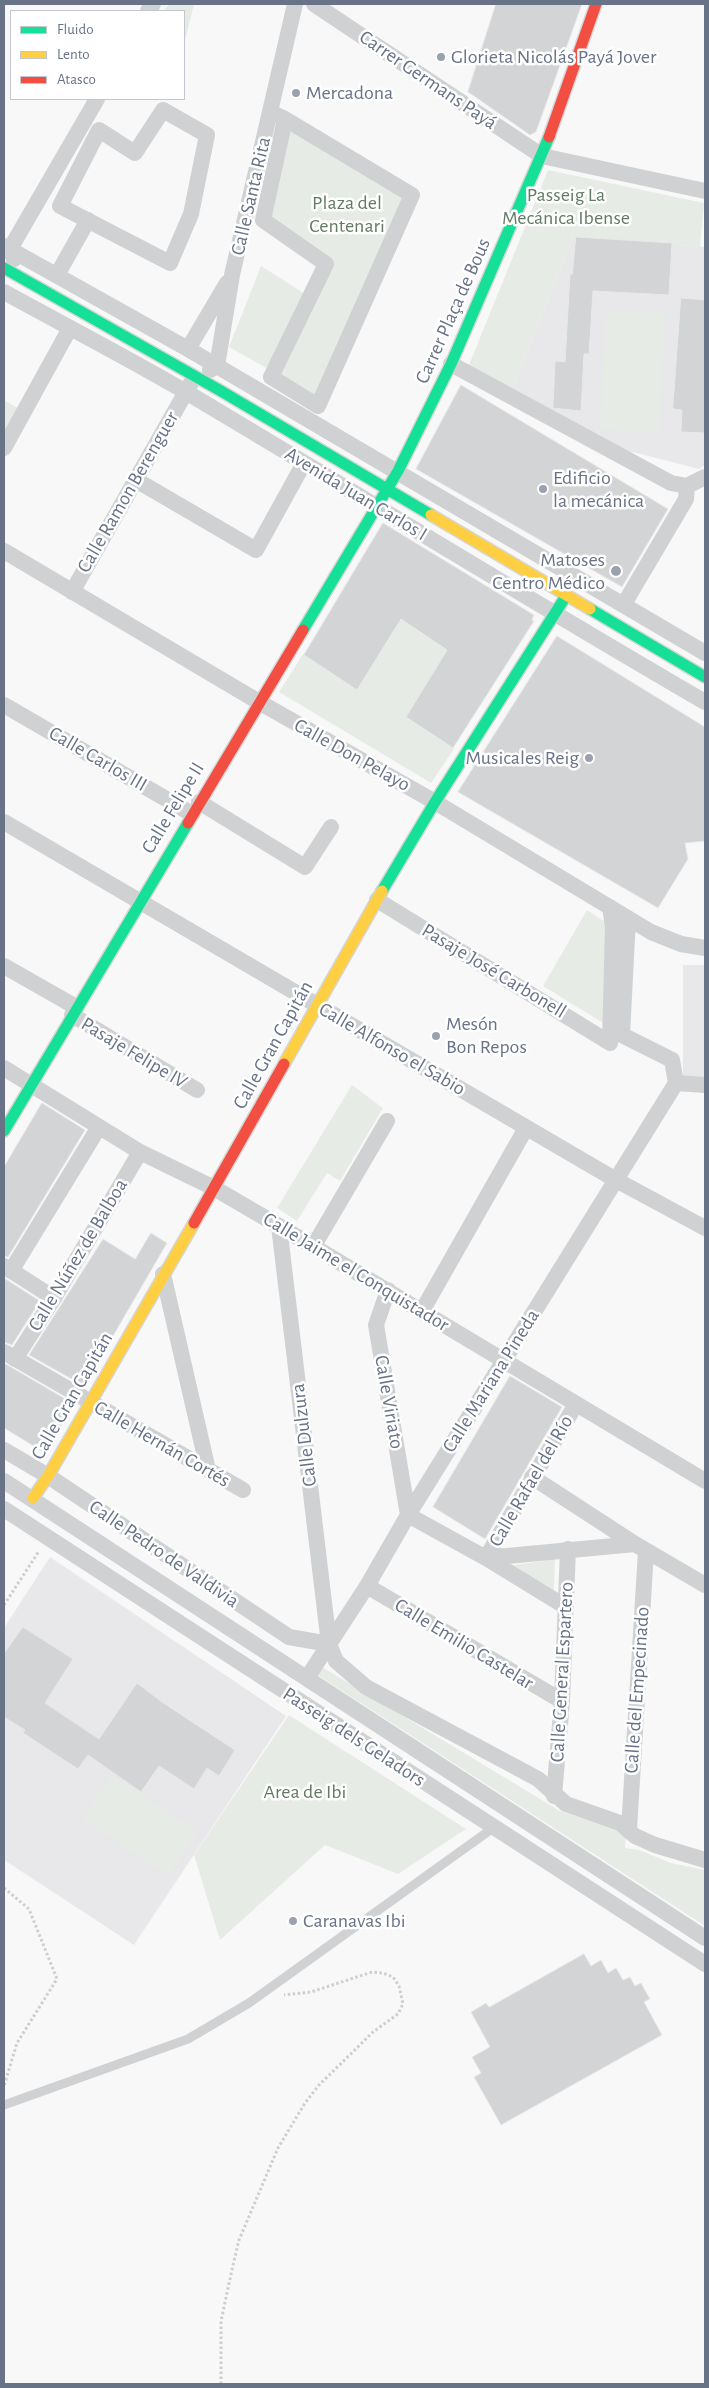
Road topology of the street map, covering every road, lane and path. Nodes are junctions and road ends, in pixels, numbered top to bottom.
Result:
1 (295, 4) edge
2 (314, 4) edge
3 (596, 4) edge
4 (97, 100) edge
5 (270, 112) junction
6 (285, 119) junction
7 (542, 156) junction
8 (705, 191) edge
9 (88, 220) junction
10 (7, 248) edge
11 (4, 268) edge
12 (57, 275) junction
13 (232, 275) junction
14 (22, 278) junction
15 (4, 292) edge
16 (70, 328) junction
17 (188, 349) junction
18 (451, 364) junction
19 (217, 366) junction
20 (195, 376) junction
21 (185, 392) junction
22 (4, 448) edge
23 (304, 463) junction
24 (398, 471) junction
25 (705, 478) edge
26 (136, 480) junction
27 (687, 486) junction
28 (386, 488) junction
29 (376, 505) junction
30 (4, 551) edge
31 (72, 592) junction
32 (566, 596) junction
33 (624, 604) junction
34 (554, 614) junction
35 (705, 653) edge
36 (705, 677) edge
37 (258, 702) junction
38 (705, 702) edge
39 (4, 704) edge
40 (435, 802) junction
41 (195, 808) junction
42 (4, 822) edge
43 (331, 827) dead end
44 (377, 900) junction
45 (140, 902) junction
46 (610, 907) junction
47 (628, 918) junction
48 (705, 948) edge
49 (4, 966) edge
50 (317, 1005) junction
51 (74, 1011) junction
52 (4, 1068) edge
53 (676, 1083) junction
54 (31, 1085) junction
55 (705, 1085) edge
56 (198, 1090) dead end
57 (387, 1121) dead end
58 (99, 1127) junction
59 (526, 1128) junction
60 (4, 1131) edge
61 (140, 1152) junction
62 (616, 1180) junction
63 (214, 1188) junction
64 (279, 1226) junction
65 (705, 1228) edge
66 (313, 1247) junction
67 (7, 1269) edge
68 (163, 1274) junction
69 (388, 1290) junction
70 (54, 1298) junction
71 (422, 1311) junction
72 (9, 1356) edge
73 (504, 1360) junction
74 (90, 1402) junction
75 (576, 1404) junction
76 (4, 1450) edge
77 (208, 1470) junction
78 (48, 1476) junction
79 (532, 1477) junction
80 (4, 1481) edge
81 (705, 1481) edge
82 (243, 1490) dead end
83 (33, 1498) junction
84 (4, 1508) edge
85 (408, 1515) junction
86 (49, 1536) junction
87 (640, 1548) junction
88 (568, 1549) junction
89 (486, 1558) junction
90 (705, 1585) edge
91 (367, 1586) junction
92 (4, 1605) edge
93 (566, 1607) junction
94 (329, 1644) junction
95 (307, 1678) junction
96 (562, 1701) junction
97 (554, 1796) junction
98 (493, 1828) junction
99 (629, 1829) junction
100 (705, 1860) edge
101 (4, 1888) edge
102 (705, 1938) edge
103 (705, 1964) edge
104 (266, 1990) junction
105 (4, 2086) edge
106 (4, 2105) edge
107 (222, 2384) edge

1 - 5 street, Calle Santa Rita
2 - 7 street, Carrer Germans Payá
3 - 7 street, Carrer Plaça de Bous
4 - 10 street
5 - 6 street
5 - 13 street, Calle Santa Rita
6 - 6 street
7 - 8 street
7 - 18 street, Carrer Plaça de Bous
9 - 9 street
9 - 12 street
10 - 12 street, Avenida Juan Carlos I
10 - 14 street
11 - 14 street, Avenida Juan Carlos I
12 - 17 street, Avenida Juan Carlos I
13 - 17 street
13 - 19 street, Calle Santa Rita
14 - 20 street, Avenida Juan Carlos I
15 - 16 street, Avenida Juan Carlos I
16 - 21 street, Avenida Juan Carlos I
16 - 22 street
17 - 19 street, Avenida Juan Carlos I
18 - 24 street, Carrer Plaça de Bous
18 - 27 street
19 - 20 street
19 - 24 street, Avenida Juan Carlos I
20 - 21 street, Calle Ramon Berenguer
20 - 28 street, Avenida Juan Carlos I
21 - 23 street, Avenida Juan Carlos I
21 - 26 street, Calle Ramon Berenguer
23 - 26 street
23 - 29 street, Avenida Juan Carlos I
24 - 28 street, Carrer Plaça de Bous
24 - 33 street, Avenida Juan Carlos I
25 - 27 street
26 - 31 street, Calle Ramon Berenguer
27 - 33 street
28 - 29 street, Carrer Plaça de Bous
28 - 32 street, Avenida Juan Carlos I
29 - 34 street, Avenida Juan Carlos I
29 - 37 street, Calle Felipe II
30 - 31 street, Calle Don Pelayo
31 - 37 street, Calle Don Pelayo
32 - 34 street, Calle Gran Capitán
32 - 36 street, Avenida Juan Carlos I
33 - 35 street, Avenida Juan Carlos I
34 - 38 street, Avenida Juan Carlos I
34 - 40 street, Calle Gran Capitán
37 - 40 street, Calle Don Pelayo
37 - 41 street, Calle Felipe II
39 - 41 street, Calle Carlos III
40 - 44 street, Calle Gran Capitán
40 - 46 street, Calle Don Pelayo
41 - 43 street, Calle Carlos III
41 - 45 street, Calle Felipe II
42 - 45 street, Calle Alfonso el Sabio
44 - 46 street, Pasaje José Carbonell
44 - 50 street, Calle Gran Capitán
45 - 50 street, Calle Alfonso el Sabio
45 - 51 street, Calle Felipe II
46 - 47 street, Calle Don Pelayo
47 - 48 street, Calle Don Pelayo
47 - 53 street
49 - 51 street, Pasaje Felipe IV
50 - 59 street, Calle Alfonso el Sabio
50 - 63 street, Calle Gran Capitán
51 - 54 street, Calle Felipe II
51 - 56 street, Pasaje Felipe IV
52 - 54 street, Calle Jaime el Conquistador
53 - 55 street
53 - 62 street, Calle Mariana Pineda
54 - 58 street, Calle Jaime el Conquistador
54 - 60 street, Calle Felipe II
57 - 66 street
58 - 61 street, Calle Jaime el Conquistador
58 - 67 street
59 - 62 street, Calle Alfonso el Sabio
59 - 71 street
61 - 63 street, Calle Jaime el Conquistador
61 - 70 street, Calle Núñez de Balboa
62 - 65 street, Calle Alfonso el Sabio
62 - 73 street, Calle Mariana Pineda
63 - 64 street, Calle Jaime el Conquistador
63 - 68 street, Calle Gran Capitán
64 - 66 street, Calle Jaime el Conquistador
64 - 94 street, Calle Dulzura
66 - 69 street, Calle Jaime el Conquistador
67 - 70 street
68 - 74 street, Calle Gran Capitán
68 - 77 street
69 - 71 street, Calle Jaime el Conquistador
69 - 85 street, Calle Viriato
70 - 72 street, Calle Núñez de Balboa
71 - 73 street, Calle Jaime el Conquistador
72 - 74 street, Calle Hernán Cortés
73 - 75 street, Calle Jaime el Conquistador
73 - 85 street, Calle Mariana Pineda
74 - 77 street, Calle Hernán Cortés
74 - 78 street, Calle Gran Capitán
75 - 79 street, Calle Rafael del Río
75 - 81 street, Calle Jaime el Conquistador
76 - 78 street, Calle Pedro de Valdivia
77 - 82 street, Calle Hernán Cortés
78 - 83 street, Calle Gran Capitán
78 - 94 street, Calle Pedro de Valdivia
79 - 87 street
79 - 89 street, Calle Rafael del Río
80 - 83 street
83 - 95 street
84 - 86 street, Passeig dels Geladors
85 - 89 street
85 - 91 street, Calle Mariana Pineda
86 - 92 path
86 - 98 street, Passeig dels Geladors
87 - 88 street
87 - 90 street
87 - 99 street, Calle del Empecinado
88 - 89 street
88 - 93 street, Calle General Espartero
89 - 93 street
91 - 94 street, Calle Mariana Pineda
91 - 96 street, Calle Emilio Castelar
93 - 96 street, Calle General Espartero
94 - 95 street, Calle Mariana Pineda
94 - 97 street
95 - 102 street
96 - 97 street, Calle General Espartero
97 - 99 street
98 - 103 street, Passeig dels Geladors
98 - 104 lane
99 - 100 street
101 - 105 path
104 - 106 lane
104 - 107 path

